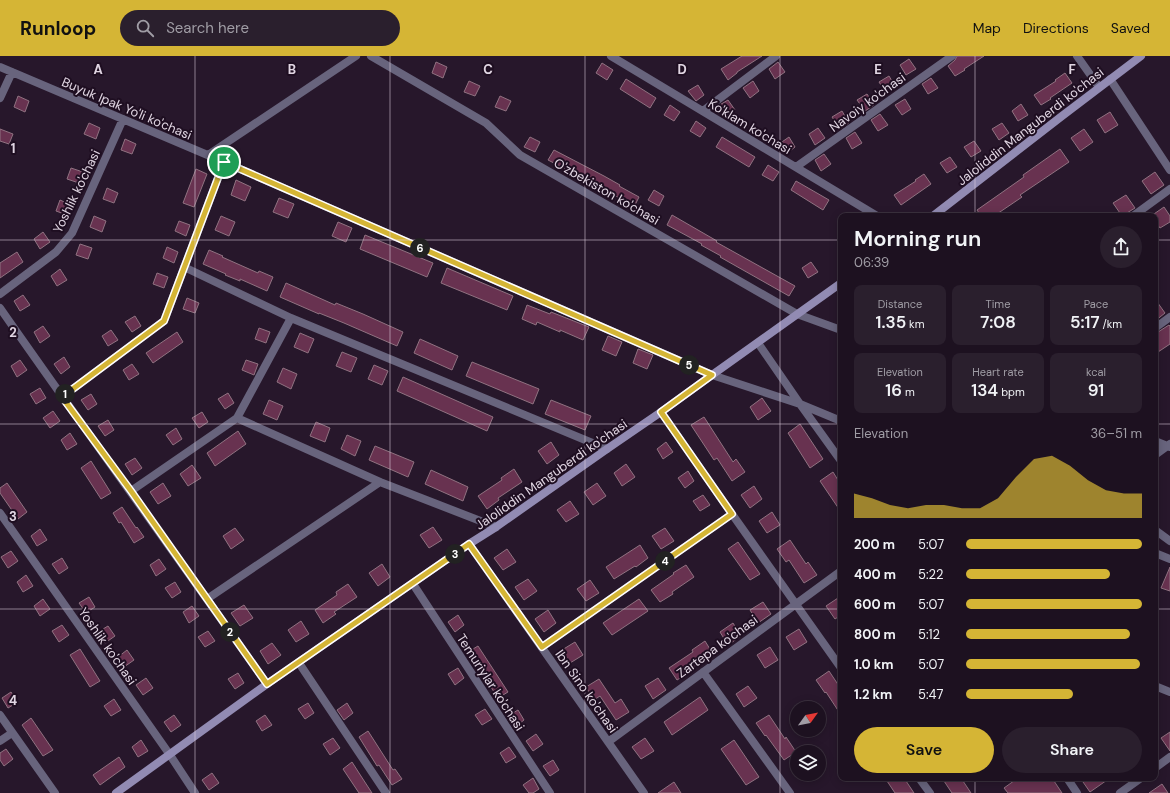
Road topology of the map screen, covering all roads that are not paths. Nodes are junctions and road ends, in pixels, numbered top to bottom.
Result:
1 (356, 56) edge
2 (370, 56) edge
3 (611, 56) edge
4 (776, 56) edge
5 (952, 56) edge
6 (1078, 56) edge
7 (1142, 56) edge
8 (0, 67) edge
9 (12, 72) junction
10 (1110, 79) junction
11 (1099, 87) junction
12 (0, 98) edge
13 (702, 111) junction
14 (123, 119) junction
15 (208, 155) junction
16 (224, 162) junction
17 (796, 167) junction
18 (1170, 170) edge
19 (1170, 189) edge
20 (872, 213) edge
21 (938, 213) edge
22 (1137, 213) edge
23 (184, 267) junction
24 (838, 286) edge
25 (0, 294) edge
26 (0, 308) edge
27 (797, 314) junction
28 (1170, 317) edge
29 (291, 318) junction
30 (824, 324) junction
31 (1158, 326) edge
32 (838, 329) edge
33 (838, 332) edge
34 (758, 343) junction
35 (712, 375) junction
36 (62, 397) junction
37 (800, 404) junction
38 (661, 412) junction
39 (237, 418) junction
40 (838, 420) edge
41 (1158, 442) edge
42 (1169, 445) edge
43 (607, 449) junction
44 (1158, 453) edge
45 (838, 456) edge
46 (380, 482) junction
47 (131, 491) junction
48 (0, 513) edge
49 (732, 514) junction
50 (496, 527) junction
51 (1158, 532) edge
52 (1170, 541) edge
53 (469, 544) junction
54 (1158, 554) edge
55 (1170, 559) edge
56 (838, 573) edge
57 (412, 584) junction
58 (207, 599) junction
59 (796, 603) junction
60 (542, 647) junction
61 (298, 663) junction
62 (838, 664) edge
63 (703, 672) junction
64 (267, 684) junction
65 (1158, 687) edge
66 (1170, 692) edge
67 (0, 715) edge
68 (12, 733) junction
69 (0, 741) edge
70 (608, 742) junction
71 (170, 755) junction
72 (1170, 757) edge
73 (1158, 766) edge
74 (921, 781) edge
75 (1068, 781) edge
76 (1137, 781) edge
77 (55, 793) edge
78 (116, 793) edge
79 (195, 793) edge
80 (386, 793) edge
81 (550, 793) edge
82 (644, 793) edge
83 (790, 793) edge
84 (930, 793) edge
85 (1077, 793) edge
86 (1120, 793) edge

1 - 15 street
2 - 27 street, O'zbekiston ko'chasi
3 - 13 street, Ko'klam ko'chasi
4 - 13 street
5 - 17 street, Navoiy ko'chasi
6 - 11 street
7 - 10 street, Jaloliddin Manguberdi ko'chasi
8 - 9 street, Buyuk Ipak Yo'li ko'chasi
9 - 12 street
9 - 14 street, Buyuk Ipak Yo'li ko'chasi
10 - 11 street, Jaloliddin Manguberdi ko'chasi
10 - 18 street
11 - 21 street, Jaloliddin Manguberdi ko'chasi
13 - 17 street, Ko'klam ko'chasi
14 - 15 street, Buyuk Ipak Yo'li ko'chasi
14 - 25 street, Yoshlik ko'chasi
15 - 16 street, Buyuk Ipak Yo'li ko'chasi
16 - 23 street
16 - 35 street, Buyuk Ipak Yo'li ko'chasi
17 - 20 street, Ko'klam ko'chasi
19 - 22 street
23 - 29 street
23 - 36 street
24 - 27 street, Jaloliddin Manguberdi ko'chasi
26 - 36 street
27 - 30 street, O'zbekiston ko'chasi
27 - 34 street, Jaloliddin Manguberdi ko'chasi
28 - 31 street
29 - 39 street
29 - 43 street
30 - 32 street, O'zbekiston ko'chasi
30 - 33 street
34 - 35 street, Jaloliddin Manguberdi ko'chasi
34 - 37 street
35 - 37 street, Buyuk Ipak Yo'li ko'chasi
35 - 38 street, Jaloliddin Manguberdi ko'chasi
36 - 47 street
37 - 40 street, Buyuk Ipak Yo'li ko'chasi
37 - 45 street
38 - 43 street, Jaloliddin Manguberdi ko'chasi
38 - 49 street
39 - 46 street
39 - 47 street
41 - 42 street
42 - 44 street
43 - 50 street, Jaloliddin Manguberdi ko'chasi
46 - 50 street
46 - 58 street
47 - 58 street
48 - 71 street, Yoshlik ko'chasi
49 - 59 street
49 - 60 street
50 - 53 street, Jaloliddin Manguberdi ko'chasi
51 - 52 street
53 - 57 street, Jaloliddin Manguberdi ko'chasi
53 - 60 street, Ibn Sino ko'chasi
54 - 55 street
56 - 59 street, Zartepa ko'chasi
57 - 61 street, Jaloliddin Manguberdi ko'chasi
57 - 81 street, Temuriylar ko'chasi
58 - 64 street
59 - 62 street
59 - 63 street, Zartepa ko'chasi
60 - 70 street, Ibn Sino ko'chasi
61 - 64 street, Jaloliddin Manguberdi ko'chasi
61 - 80 street
63 - 70 street, Zartepa ko'chasi
63 - 83 street
64 - 71 street, Jaloliddin Manguberdi ko'chasi
65 - 66 street
67 - 68 street
68 - 69 street
68 - 77 street
70 - 82 street, Ibn Sino ko'chasi
71 - 78 street, Jaloliddin Manguberdi ko'chasi
71 - 79 street, Yoshlik ko'chasi
72 - 73 street
74 - 84 street
75 - 85 street
76 - 86 street

